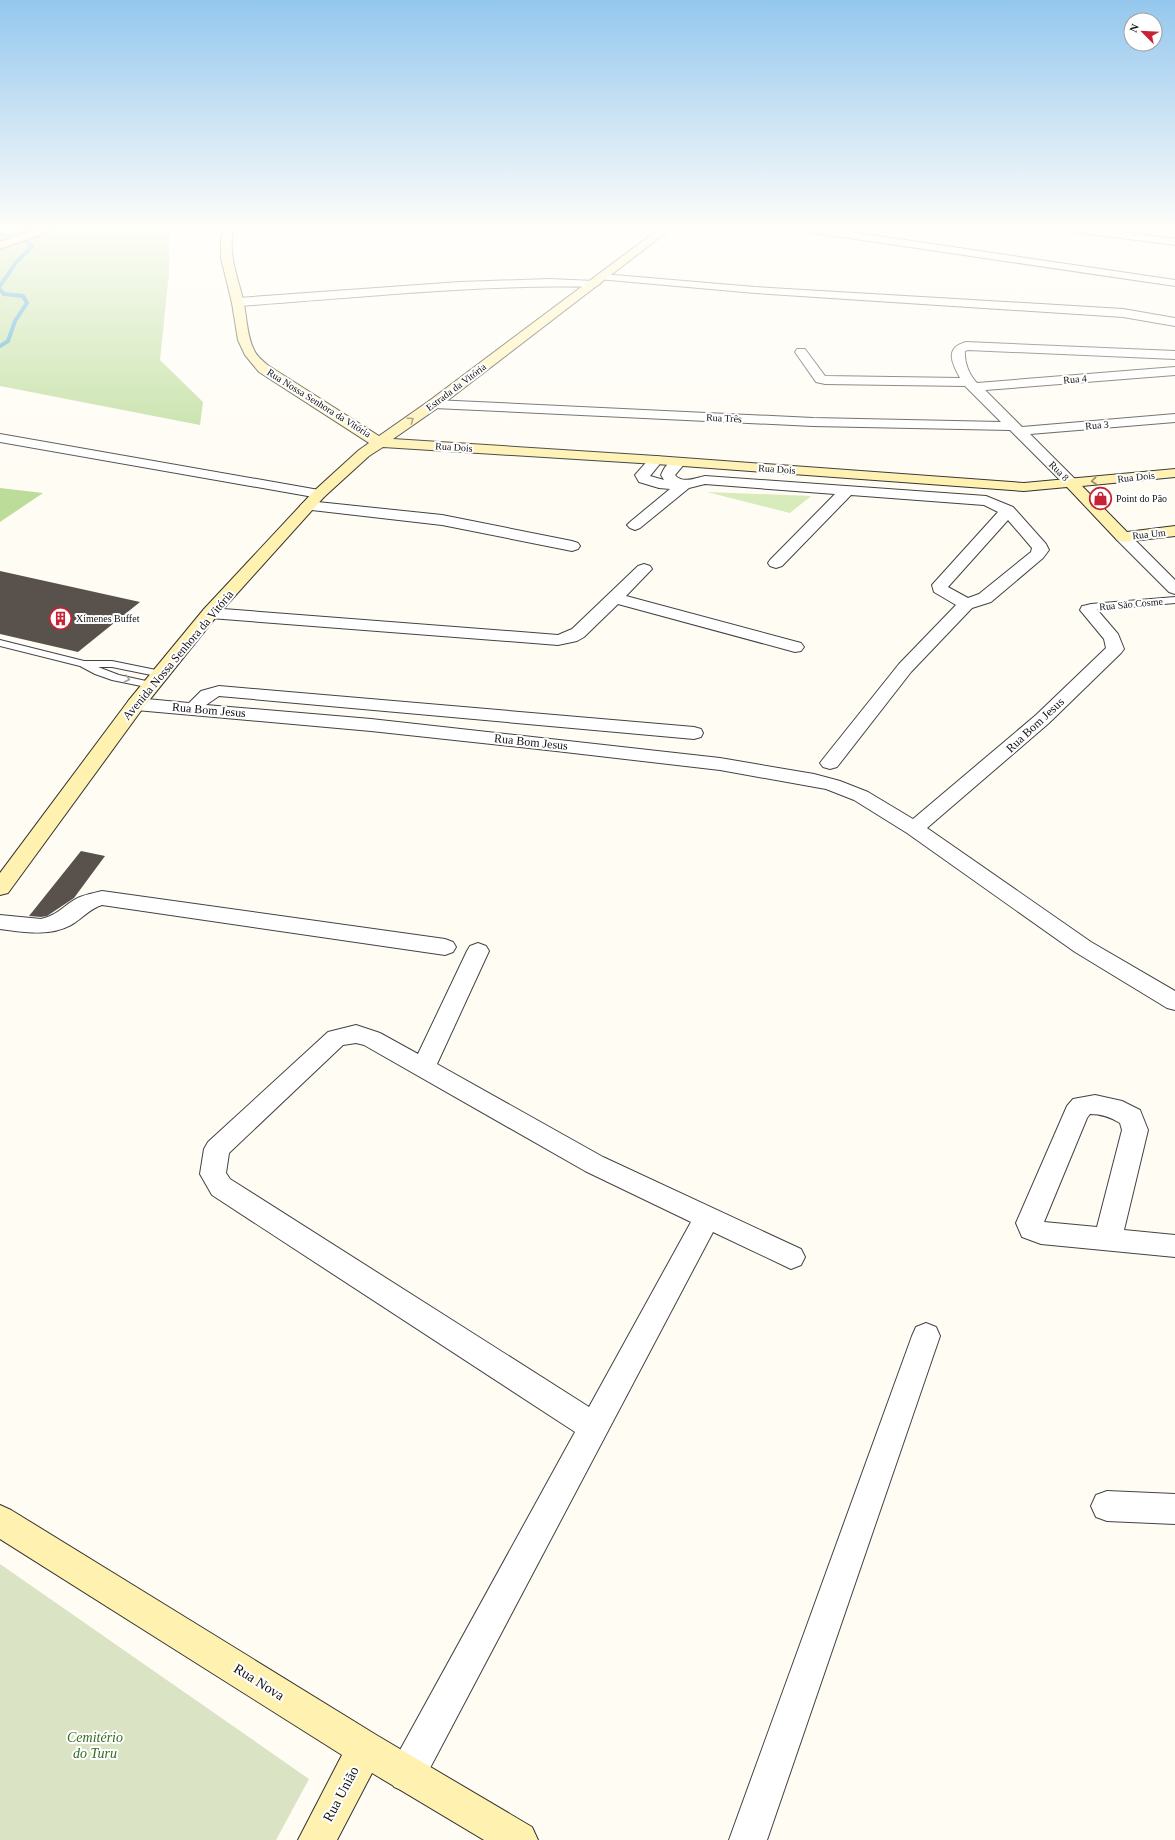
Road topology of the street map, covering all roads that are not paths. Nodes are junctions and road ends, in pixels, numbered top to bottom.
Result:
1 (240, 314) edge
2 (553, 314) edge
3 (1128, 314) edge
4 (1175, 322) edge
5 (801, 352) dead end
6 (1172, 355) edge
7 (1175, 371) edge
8 (972, 384) junction
9 (434, 404) junction
10 (1175, 418) edge
11 (1016, 428) junction
12 (395, 431) junction
13 (364, 432) junction
14 (0, 438) edge
15 (378, 442) junction
16 (656, 460) junction
17 (679, 462) junction
18 (1175, 473) edge
19 (1071, 483) junction
20 (684, 485) junction
21 (848, 490) junction
22 (320, 494) junction
23 (308, 506) junction
24 (1008, 510) junction
25 (635, 525) dead end
26 (1175, 531) edge
27 (1123, 537) junction
28 (572, 546) dead end
29 (776, 563) dead end
30 (644, 570) dead end
31 (1175, 590) edge
32 (616, 598) junction
33 (1175, 600) edge
34 (966, 604) junction
35 (1088, 610) joint
36 (210, 613) junction
37 (0, 643) edge
38 (795, 647) dead end
39 (156, 680) junction
40 (136, 704) junction
41 (194, 709) junction
42 (694, 733) dead end
43 (830, 763) dead end
44 (914, 828) junction
45 (0, 888) edge
46 (0, 922) edge
47 (445, 946) dead end
48 (478, 951) dead end
49 (1175, 1002) edge
50 (423, 1068) junction
51 (707, 1217) junction
52 (1108, 1239) junction
53 (1175, 1246) edge
54 (791, 1257) dead end
55 (926, 1336) dead end
56 (593, 1427) junction
57 (1107, 1506) dead end
58 (1175, 1509) edge
59 (0, 1521) edge
60 (365, 1749) junction
61 (407, 1774) junction
62 (317, 1840) edge
63 (519, 1840) edge
64 (748, 1840) edge

1 - 13 main road, Rua Nossa Senhora da Vitória
2 - 9 main road, Estrada da Vitória
3 - 4 street
5 - 8 street, Rua 4
6 - 7 street
6 - 8 street, Rua 8
7 - 8 street, Rua 4
8 - 11 street, Rua 8
9 - 11 street, Rua Três
12 -> 9 main road, Estrada da Vitória
10 - 11 street, Rua 3
11 - 19 street, Rua 8
12 - 13 main road
12 - 15 main road, Estrada da Vitória
13 - 15 main road, Rua Nossa Senhora da Vitória
14 - 22 street
15 - 16 main road, Rua Dois
15 - 22 main road, Avenida Nossa Senhora da Vitória
16 - 17 main road, Rua Dois
16 - 20 street
17 - 19 main road, Rua Dois
17 - 20 street
18 -> 19 main road, Rua Dois
19 - 27 main road, Rua 8
20 - 21 street
20 - 25 street
21 - 24 street
21 - 29 street
22 - 23 main road, Avenida Nossa Senhora da Vitória
23 - 28 street
23 - 36 main road, Avenida Nossa Senhora da Vitória
24 - 34 street
24 - 34 street
26 - 27 main road, Rua Um
27 - 31 street, Rua 8
30 - 32 street
32 - 36 street
32 - 38 street
33 - 35 lane, Rua São Cosme
34 - 43 street
35 - 44 street, Rua Bom Jesus
36 - 39 main road, Avenida Nossa Senhora da Vitória
37 - 39 lane
39 - 40 main road, Avenida Nossa Senhora da Vitória
40 - 41 street, Rua Bom Jesus
40 - 45 main road, Avenida Nossa Senhora da Vitória
41 - 42 street
41 - 44 street, Rua Bom Jesus
44 - 49 street, Rua Bom Jesus
46 - 47 street
48 - 50 street
50 - 51 street
50 - 56 street
51 - 54 street
51 - 56 street
52 - 52 street
52 - 53 street
55 - 64 street
56 - 61 street
57 - 58 street
59 - 60 main road, Rua Nova
60 - 61 main road, Rua Nova
60 - 62 main road, Rua União
61 - 63 main road, Rua Nova

